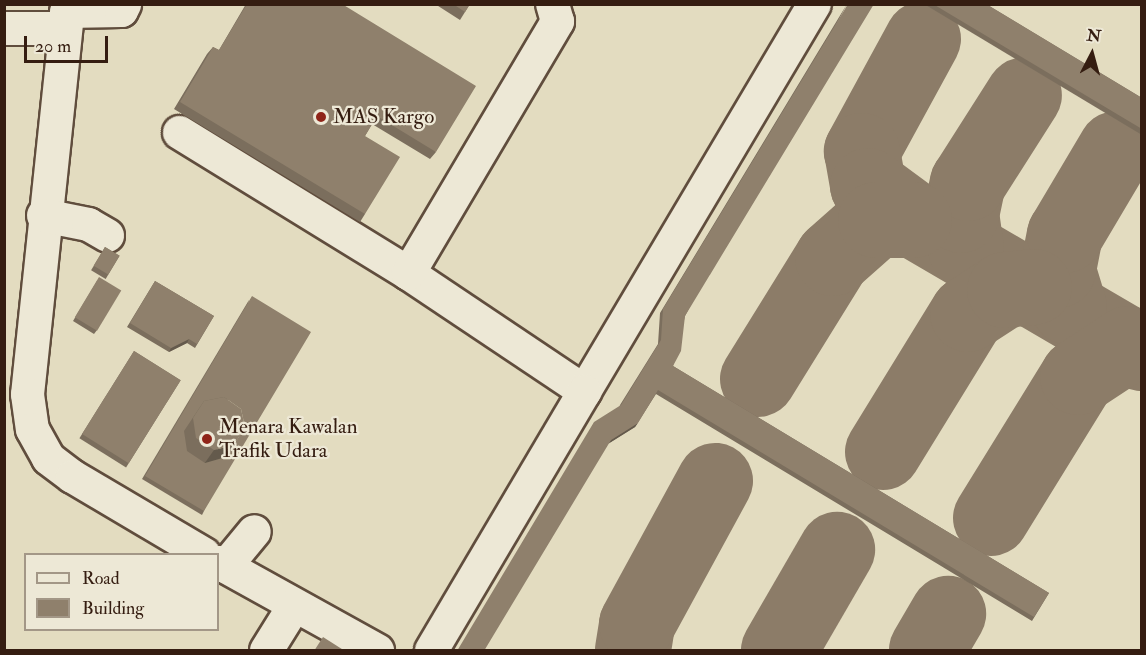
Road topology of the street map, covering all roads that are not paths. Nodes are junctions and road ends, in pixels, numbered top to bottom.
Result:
1 (124, 4) edge
2 (552, 4) edge
3 (814, 4) edge
4 (66, 14) edge
5 (4, 28) edge
6 (179, 132) dead end
7 (43, 215) junction
8 (107, 235) dead end
9 (408, 273) junction
10 (584, 391) junction
11 (254, 531) dead end
12 (202, 553) edge
13 (219, 559) edge
14 (219, 563) edge
15 (294, 605) junction
16 (266, 651) edge
17 (376, 651) edge
18 (431, 651) edge

1 - 4 lane
2 - 9 lane
3 - 10 lane
4 - 5 lane
4 - 7 lane
6 - 9 lane
7 - 8 lane
7 - 12 lane
9 - 10 lane
10 - 18 lane
11 - 13 lane
14 - 15 lane
15 - 16 lane
15 - 17 lane

